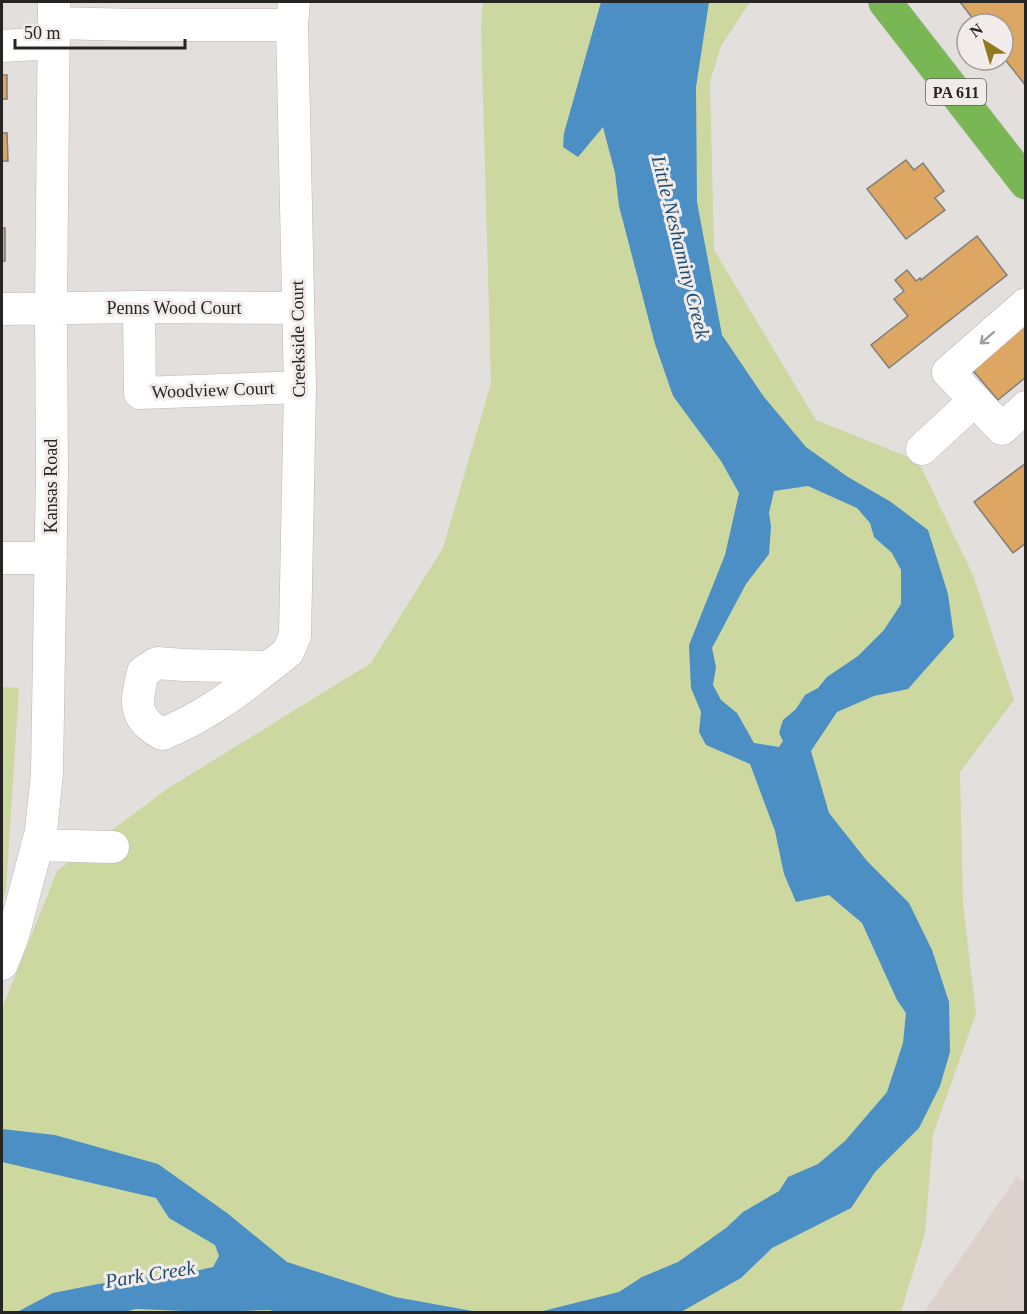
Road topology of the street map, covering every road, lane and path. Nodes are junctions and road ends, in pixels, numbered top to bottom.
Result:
1 (885, 2) edge
2 (144, 13) edge
3 (293, 13) edge
4 (54, 23) edge
5 (2, 46) edge
6 (1026, 183) edge
7 (1026, 304) edge
8 (139, 307) junction
9 (298, 308) junction
10 (2, 309) edge
11 (51, 309) junction
12 (300, 387) junction
13 (975, 400) junction
14 (1026, 407) edge
15 (922, 449) dead end
16 (2, 558) edge
17 (51, 558) junction
18 (269, 667) dead end
19 (37, 845) junction
20 (113, 847) dead end
21 (2, 964) edge

1 - 6 highway, PA 611
2 - 3 street
2 - 4 street
3 - 9 street, Creekside Court
4 - 5 street
4 - 11 street, Kansas Road
7 -> 13 street
8 - 9 street, Penns Wood Court
8 - 11 street, Penns Wood Court
8 - 12 street, Woodview Court
9 - 12 street, Creekside Court
10 - 11 street, Penns Wood Court
11 - 17 street, Kansas Road
12 - 18 street, Creekside Court
13 - 14 street
13 - 15 street
16 - 17 street
17 - 19 street, Kansas Road
19 - 20 street
19 - 21 street, Kansas Road

